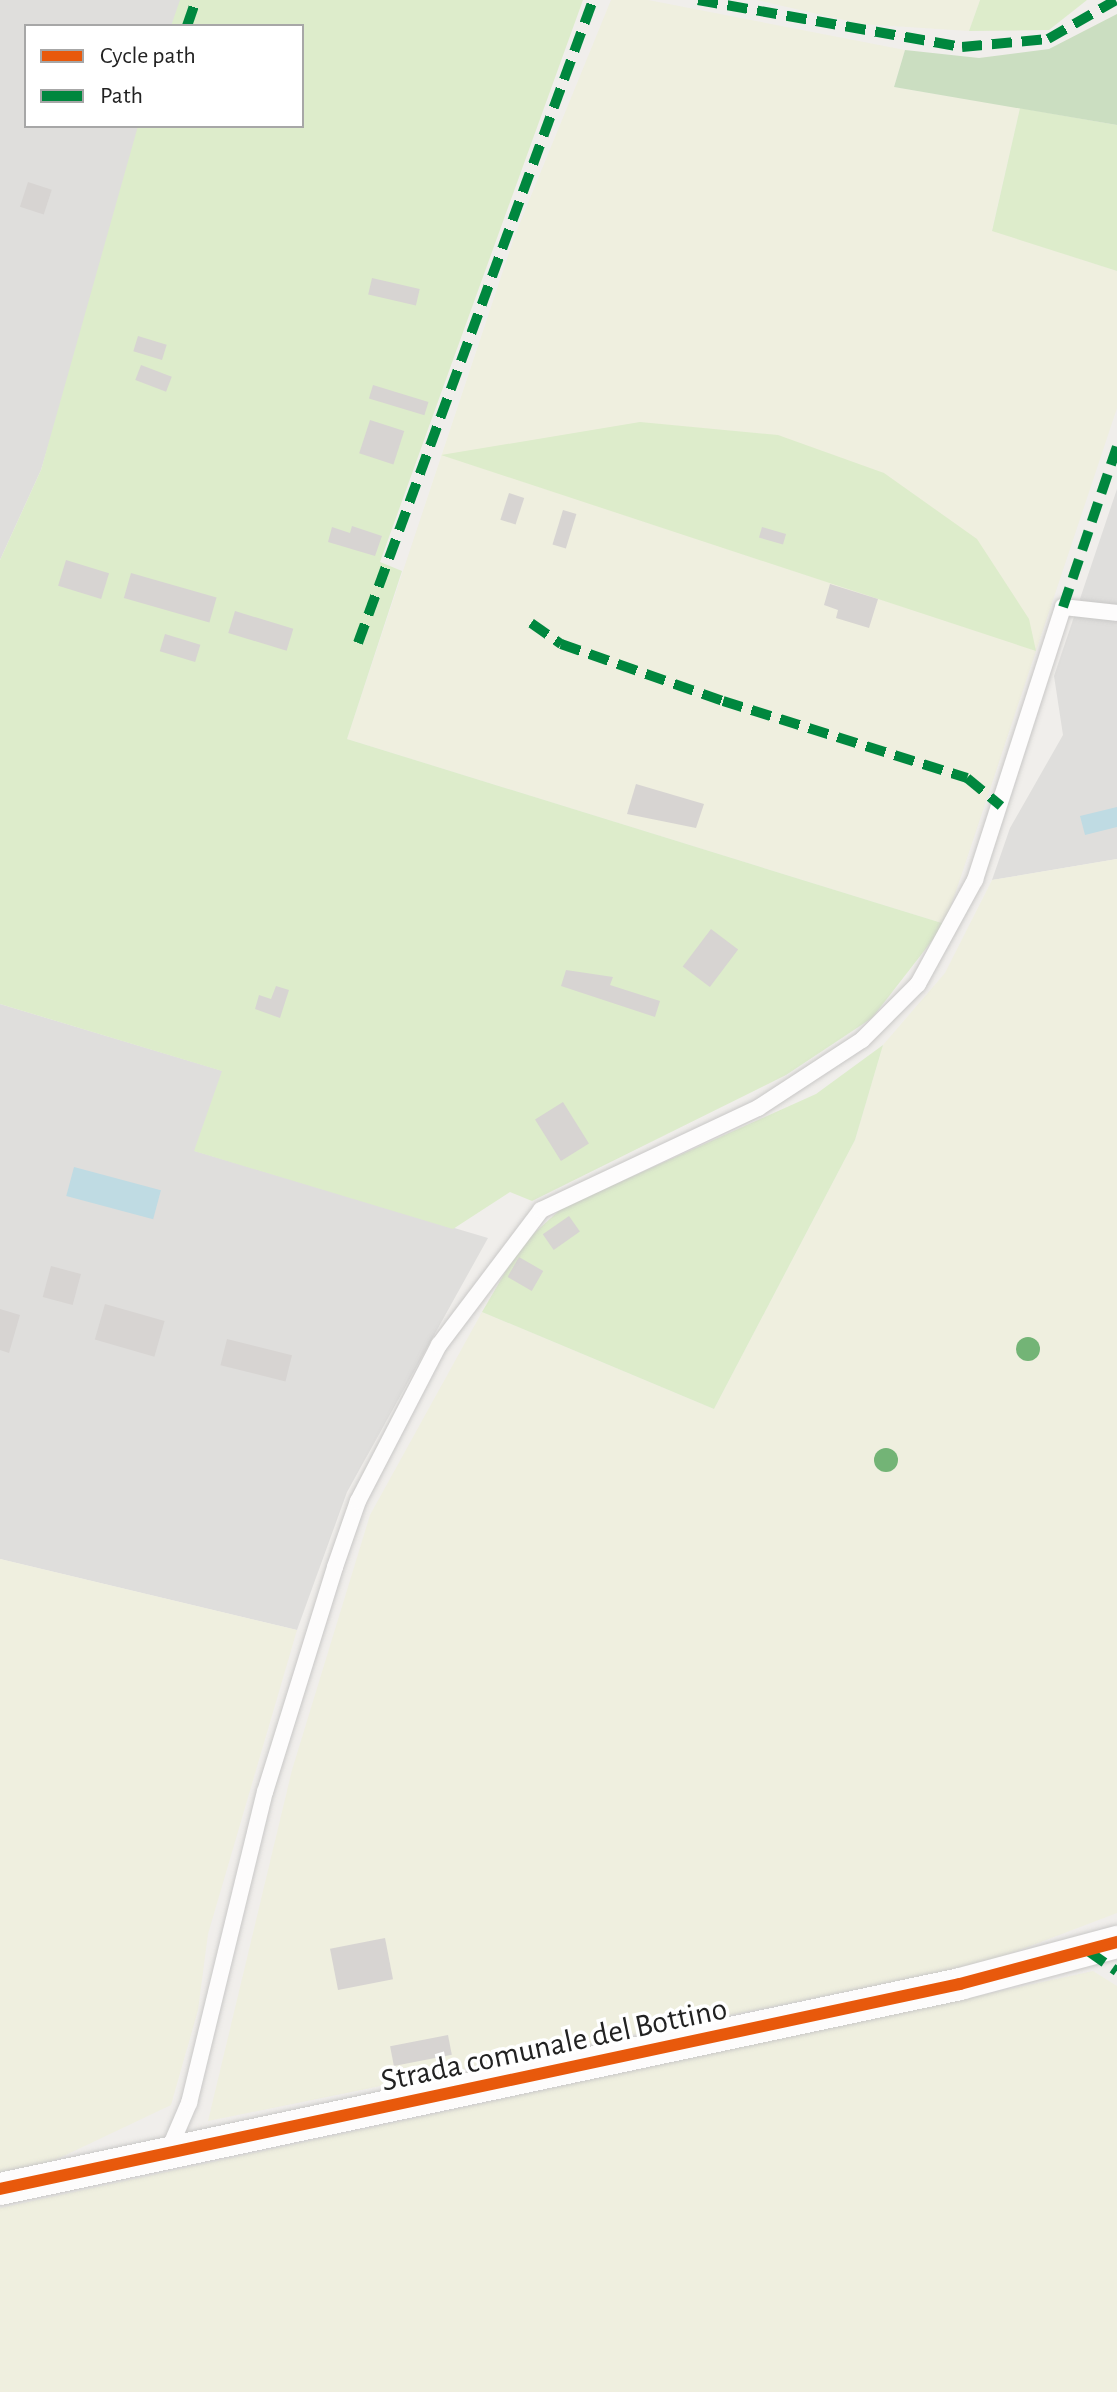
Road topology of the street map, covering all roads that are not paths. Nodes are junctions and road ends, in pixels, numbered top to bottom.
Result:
1 (1117, 613) edge
2 (1117, 1942) edge
3 (167, 2154) junction
4 (0, 2189) edge

1 - 3 lane
2 - 3 street, Strada comunale del Bottino
3 - 4 street, Strada comunale del Bottino

